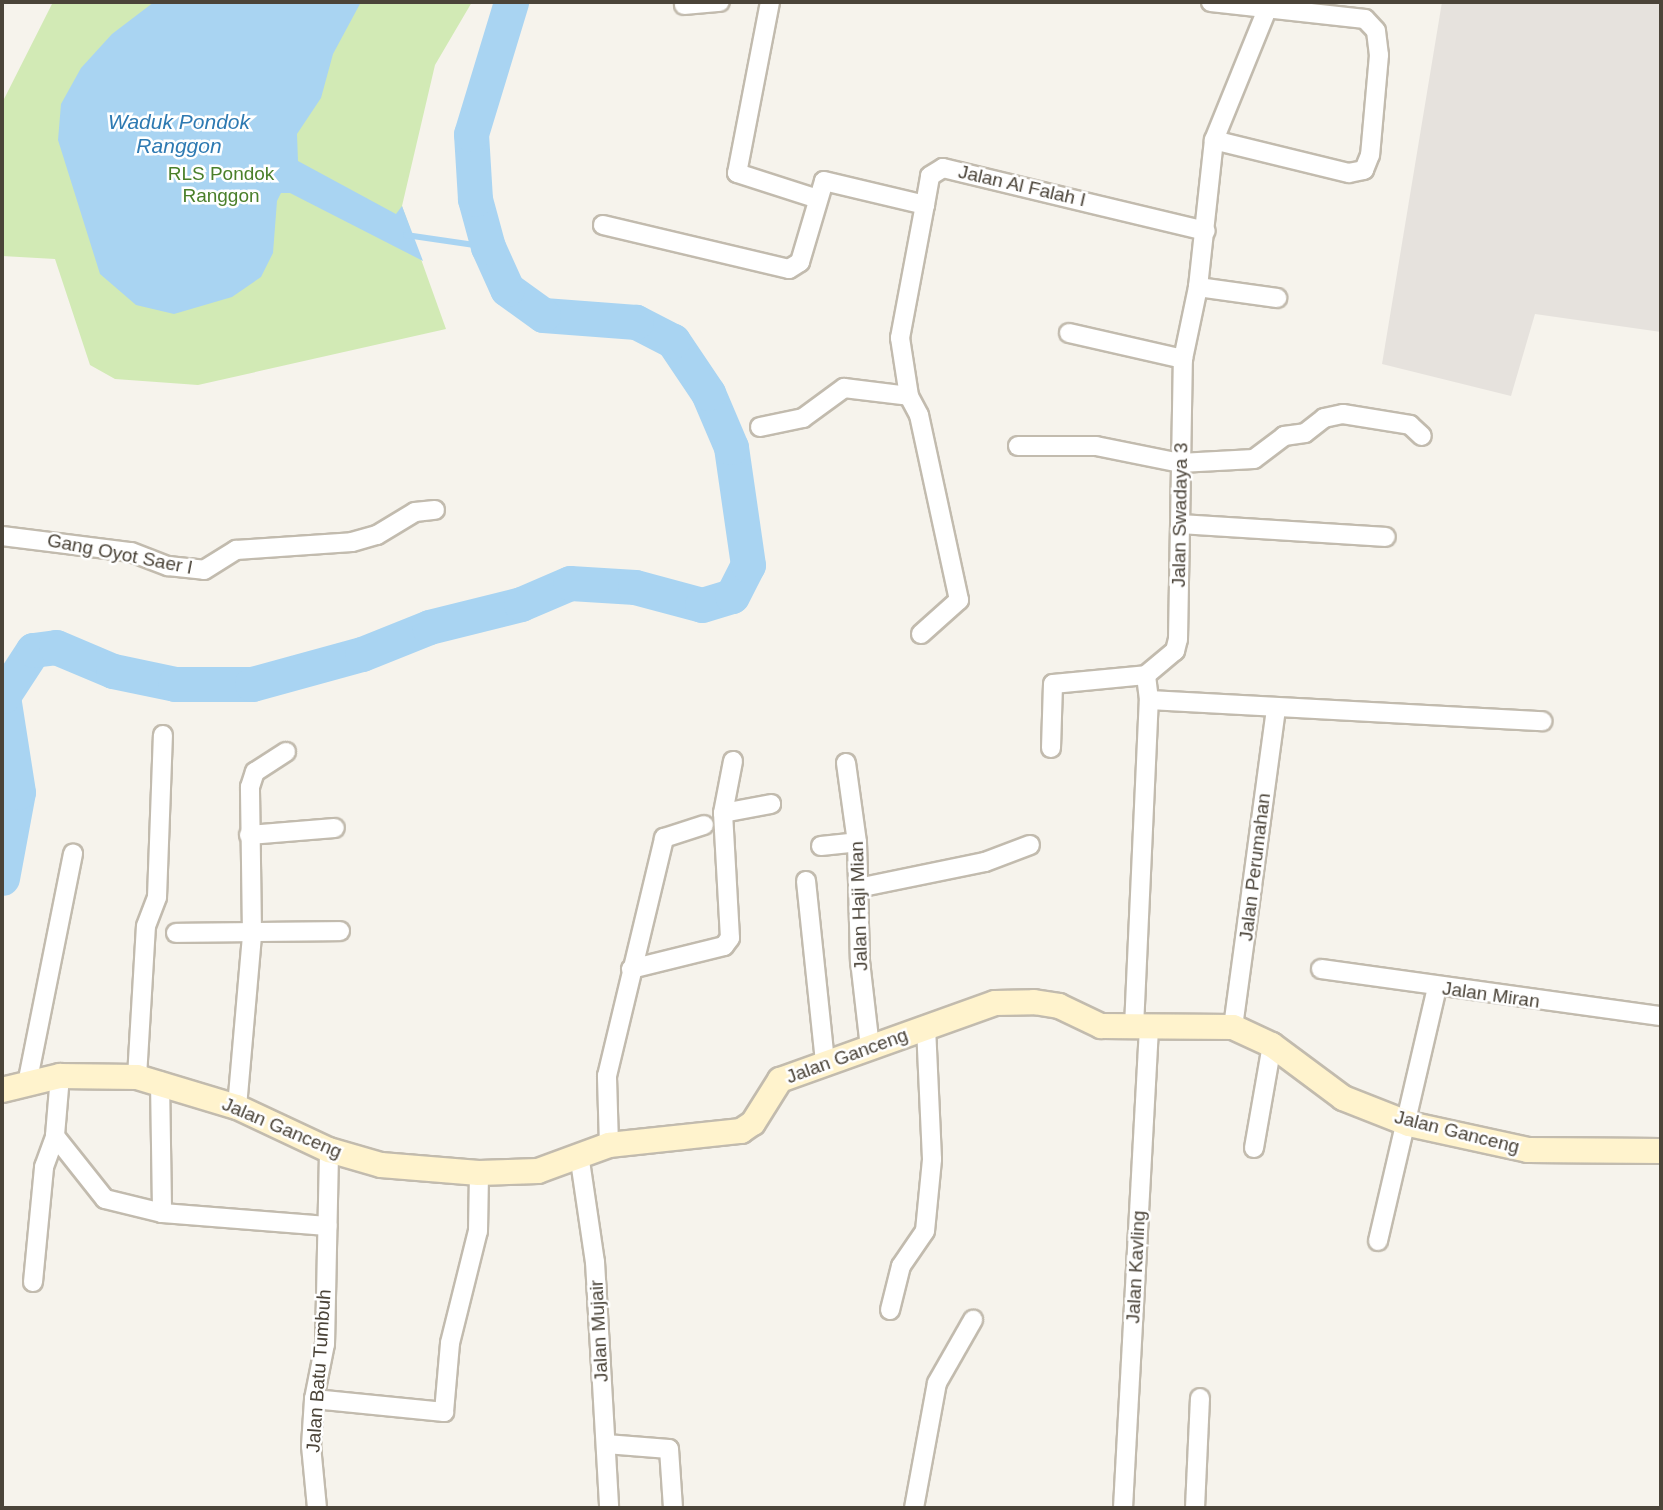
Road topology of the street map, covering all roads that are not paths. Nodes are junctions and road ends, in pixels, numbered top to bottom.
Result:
1 (720, 2) edge
2 (769, 2) edge
3 (1210, 2) edge
4 (684, 5) dead end
5 (1269, 5) edge
6 (1214, 140) junction
7 (821, 190) junction
8 (925, 205) junction
9 (603, 225) dead end
10 (1206, 231) junction
11 (1198, 287) junction
12 (1277, 298) dead end
13 (1069, 333) dead end
14 (1183, 359) junction
15 (909, 396) junction
16 (760, 427) dead end
17 (1422, 436) dead end
18 (1018, 446) dead end
19 (1180, 463) junction
20 (435, 510) dead end
21 (1181, 524) junction
22 (2, 536) edge
23 (1386, 537) dead end
24 (921, 634) dead end
25 (1146, 675) junction
26 (1149, 700) junction
27 (1276, 708) junction
28 (1542, 721) dead end
29 (163, 735) dead end
30 (1051, 748) dead end
31 (286, 752) dead end
32 (733, 761) dead end
33 (846, 764) dead end
34 (771, 804) dead end
35 (723, 813) junction
36 (705, 825) dead end
37 (335, 828) dead end
38 (249, 835) junction
39 (857, 842) junction
40 (1030, 845) dead end
41 (821, 846) dead end
42 (74, 854) dead end
43 (806, 881) dead end
44 (858, 888) junction
45 (340, 930) dead end
46 (176, 933) dead end
47 (253, 934) junction
48 (631, 969) junction
49 (1321, 969) dead end
50 (1437, 987) junction
51 (1661, 1016) edge
52 (1142, 1026) junction
53 (1233, 1027) junction
54 (926, 1028) junction
55 (1272, 1045) junction
56 (870, 1048) junction
57 (825, 1062) junction
58 (60, 1076) junction
59 (148, 1079) junction
60 (27, 1084) junction
61 (2, 1090) edge
62 (237, 1107) junction
63 (1409, 1124) junction
64 (55, 1136) junction
65 (609, 1145) junction
66 (1254, 1148) dead end
67 (329, 1150) junction
68 (1661, 1151) edge
69 (579, 1154) junction
70 (480, 1173) junction
71 (162, 1213) junction
72 (327, 1226) junction
73 (1378, 1241) dead end
74 (33, 1282) dead end
75 (890, 1310) dead end
76 (973, 1320) dead end
77 (1200, 1398) dead end
78 (314, 1399) junction
79 (606, 1444) junction
80 (317, 1508) edge
81 (610, 1508) edge
82 (673, 1508) edge
83 (914, 1508) edge
84 (1123, 1508) edge
85 (1195, 1508) edge

1 - 4 street
2 - 7 street
3 - 5 street
5 - 6 street, Jalan Swadaya 3
5 - 6 street
6 - 10 street, Jalan Swadaya 3
7 - 8 street
7 - 9 street
8 - 10 street, Jalan Al Falah I
8 - 15 street, Jalan Al Falah I
10 - 11 street, Jalan Swadaya 3
11 - 12 street
11 - 14 street, Jalan Swadaya 3
13 - 14 street
14 - 19 street, Jalan Swadaya 3
15 - 16 street
15 - 24 street, Jalan Al Falah I
17 - 19 street
18 - 19 street
19 - 21 street, Jalan Swadaya 3
20 - 22 street, Gang Oyot Saer I
21 - 23 street
21 - 25 street, Jalan Swadaya 3
25 - 26 street
25 - 30 street
26 - 27 street
26 - 52 street
27 - 28 street
27 - 53 street, Jalan Perumahan
29 - 59 street
31 - 38 street
32 - 35 street
33 - 39 street, Jalan Haji Mian
34 - 35 street
35 - 48 street
36 - 48 street
37 - 38 street
38 - 47 street
39 - 41 street
39 - 44 street, Jalan Haji Mian
40 - 44 street
42 - 60 street
43 - 57 street
44 - 56 street, Jalan Haji Mian
45 - 47 street
46 - 47 street
47 - 62 street
48 - 65 street
49 - 50 street, Jalan Miran
50 - 51 street, Jalan Miran
50 - 63 street
52 - 53 street, Jalan Ganceng
52 - 54 street, Jalan Ganceng
52 - 84 street, Jalan Kavling
53 - 55 street, Jalan Ganceng
54 - 56 street, Jalan Ganceng
54 - 75 street
55 - 63 street, Jalan Ganceng
55 - 66 street
56 - 57 street, Jalan Ganceng
57 - 65 street, Jalan Ganceng
58 - 59 street, Jalan Ganceng
58 - 60 street, Jalan Ganceng
58 - 64 street
59 - 62 street, Jalan Ganceng
59 - 71 street
60 - 61 street, Jalan Ganceng
62 - 67 street, Jalan Ganceng
63 - 68 street, Jalan Ganceng
63 - 73 street
64 - 71 street
64 - 74 street
65 - 69 street, Jalan Ganceng
67 - 70 street, Jalan Ganceng
67 - 72 street, Jalan Batu Tumbuh
69 - 70 street, Jalan Ganceng
69 - 79 street, Jalan Mujair
70 - 78 street
71 - 72 street
72 - 78 street, Jalan Batu Tumbuh
76 - 83 street
77 - 85 street
78 - 80 street, Jalan Batu Tumbuh
79 - 81 street, Jalan Mujair
79 - 82 street

